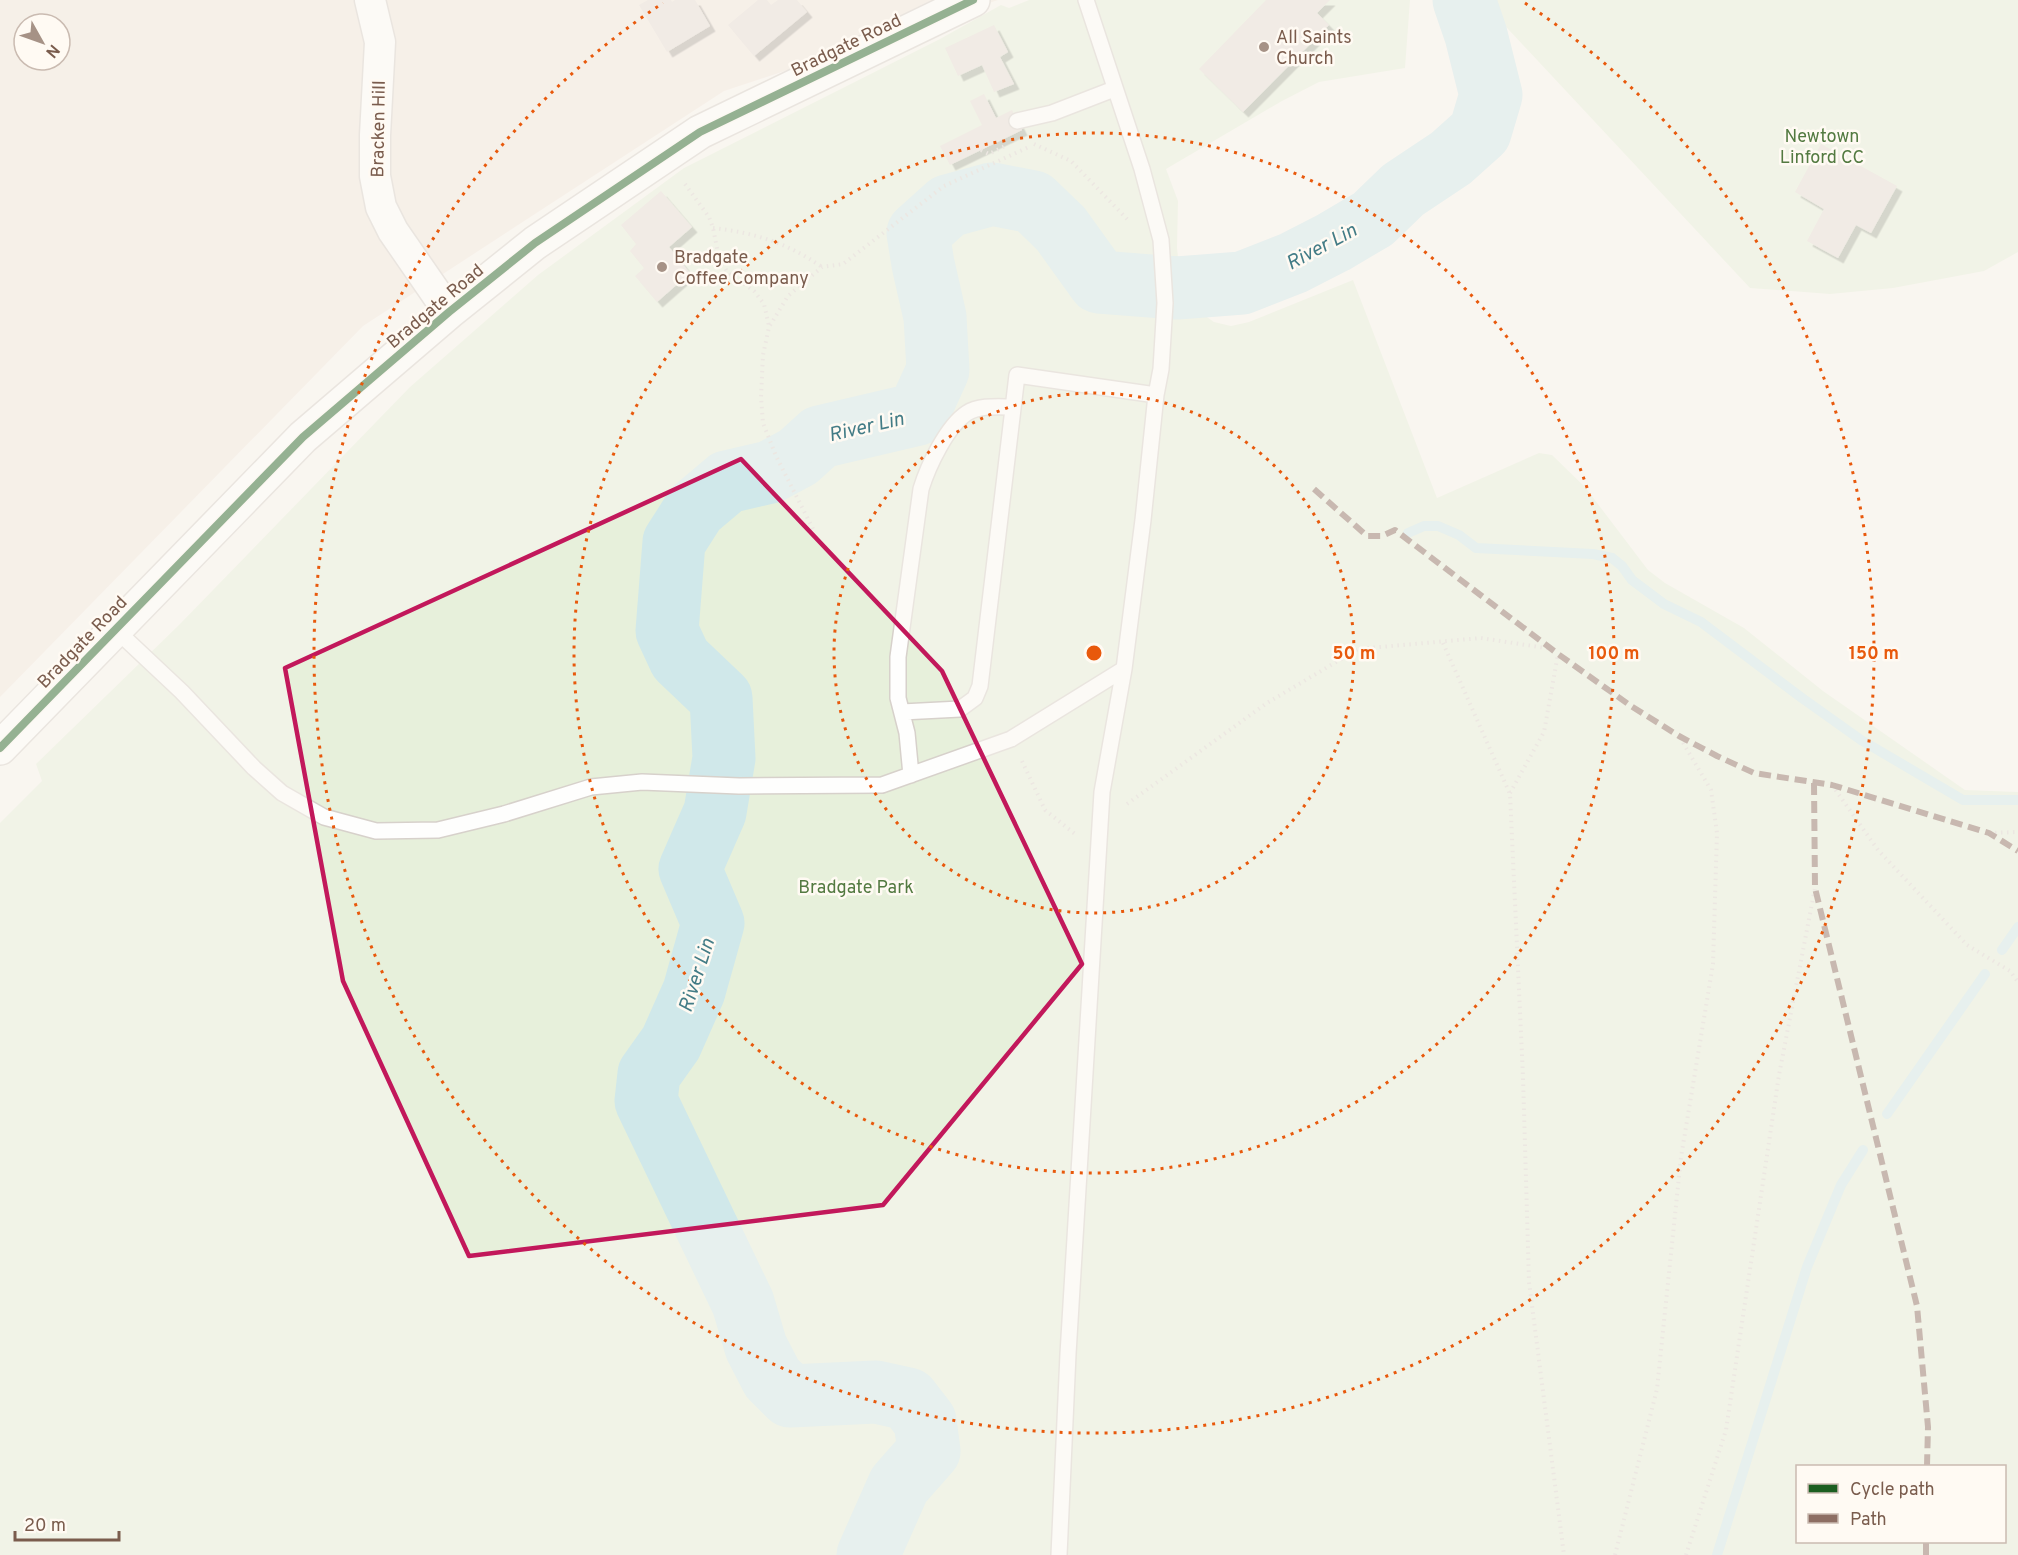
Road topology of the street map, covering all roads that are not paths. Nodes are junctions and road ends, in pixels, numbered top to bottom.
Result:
1 (370, 0) edge
2 (973, 0) edge
3 (1086, 0) edge
4 (1114, 89) junction
5 (1017, 121) dead end
6 (449, 312) junction
7 (1155, 395) junction
8 (1013, 407) junction
9 (115, 629) junction
10 (1124, 669) junction
11 (902, 712) junction
12 (0, 748) edge
13 (911, 775) junction
14 (1059, 1555) edge

1 - 6 street, Bracken Hill
2 - 6 street, Bradgate Road
3 - 4 lane
4 - 5 lane
4 - 7 lane
6 - 9 street, Bradgate Road
7 - 8 lane
7 - 10 lane
8 - 11 lane
8 - 11 lane
9 - 12 street, Bradgate Road
9 - 13 lane
10 - 13 lane
10 - 14 lane
11 - 13 lane

